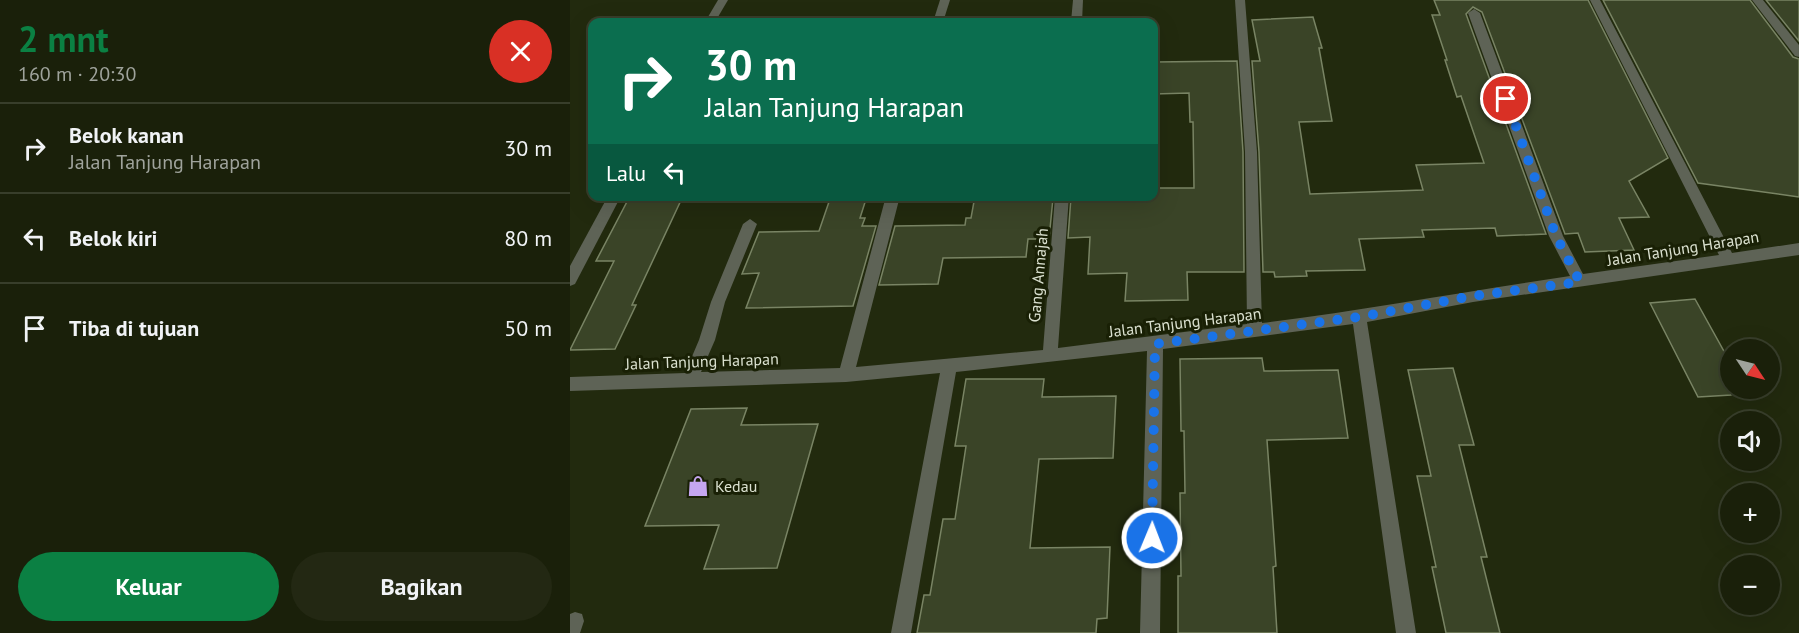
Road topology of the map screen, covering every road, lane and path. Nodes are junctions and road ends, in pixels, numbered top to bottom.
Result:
1 (723, 0) edge
2 (945, 0) edge
3 (1077, 0) edge
4 (1240, 0) edge
5 (1594, 0) edge
6 (1757, 0) edge
7 (1474, 13) dead end
8 (713, 18) edge
9 (939, 18) edge
10 (1077, 18) edge
11 (1799, 53) edge
12 (612, 201) edge
13 (892, 201) edge
14 (1062, 201) edge
15 (750, 224) dead end
16 (1799, 249) edge
17 (1728, 259) junction
18 (570, 280) edge
19 (1580, 282) junction
20 (1359, 317) junction
21 (1255, 331) junction
22 (1155, 344) junction
23 (1050, 356) junction
24 (949, 366) junction
25 (846, 375) junction
26 (691, 378) junction
27 (570, 384) edge
28 (901, 633) edge
29 (1150, 633) edge
30 (1406, 633) edge

1 - 8 street
2 - 9 street
3 - 10 street
4 - 21 street
5 - 17 street
6 - 11 street
7 - 19 street
12 - 18 street
13 - 25 street
14 - 23 street, Gang Annajah
15 - 26 street
16 - 17 street, Jalan Tanjung Harapan
17 - 19 street, Jalan Tanjung Harapan
19 - 20 street, Jalan Tanjung Harapan
20 - 21 street, Jalan Tanjung Harapan
20 - 30 street
21 - 22 street, Jalan Tanjung Harapan
22 - 23 street, Jalan Tanjung Harapan
22 - 29 street
23 - 24 street, Jalan Tanjung Harapan
24 - 25 street, Jalan Tanjung Harapan
24 - 28 street
25 - 26 street, Jalan Tanjung Harapan
26 - 27 street, Jalan Tanjung Harapan

